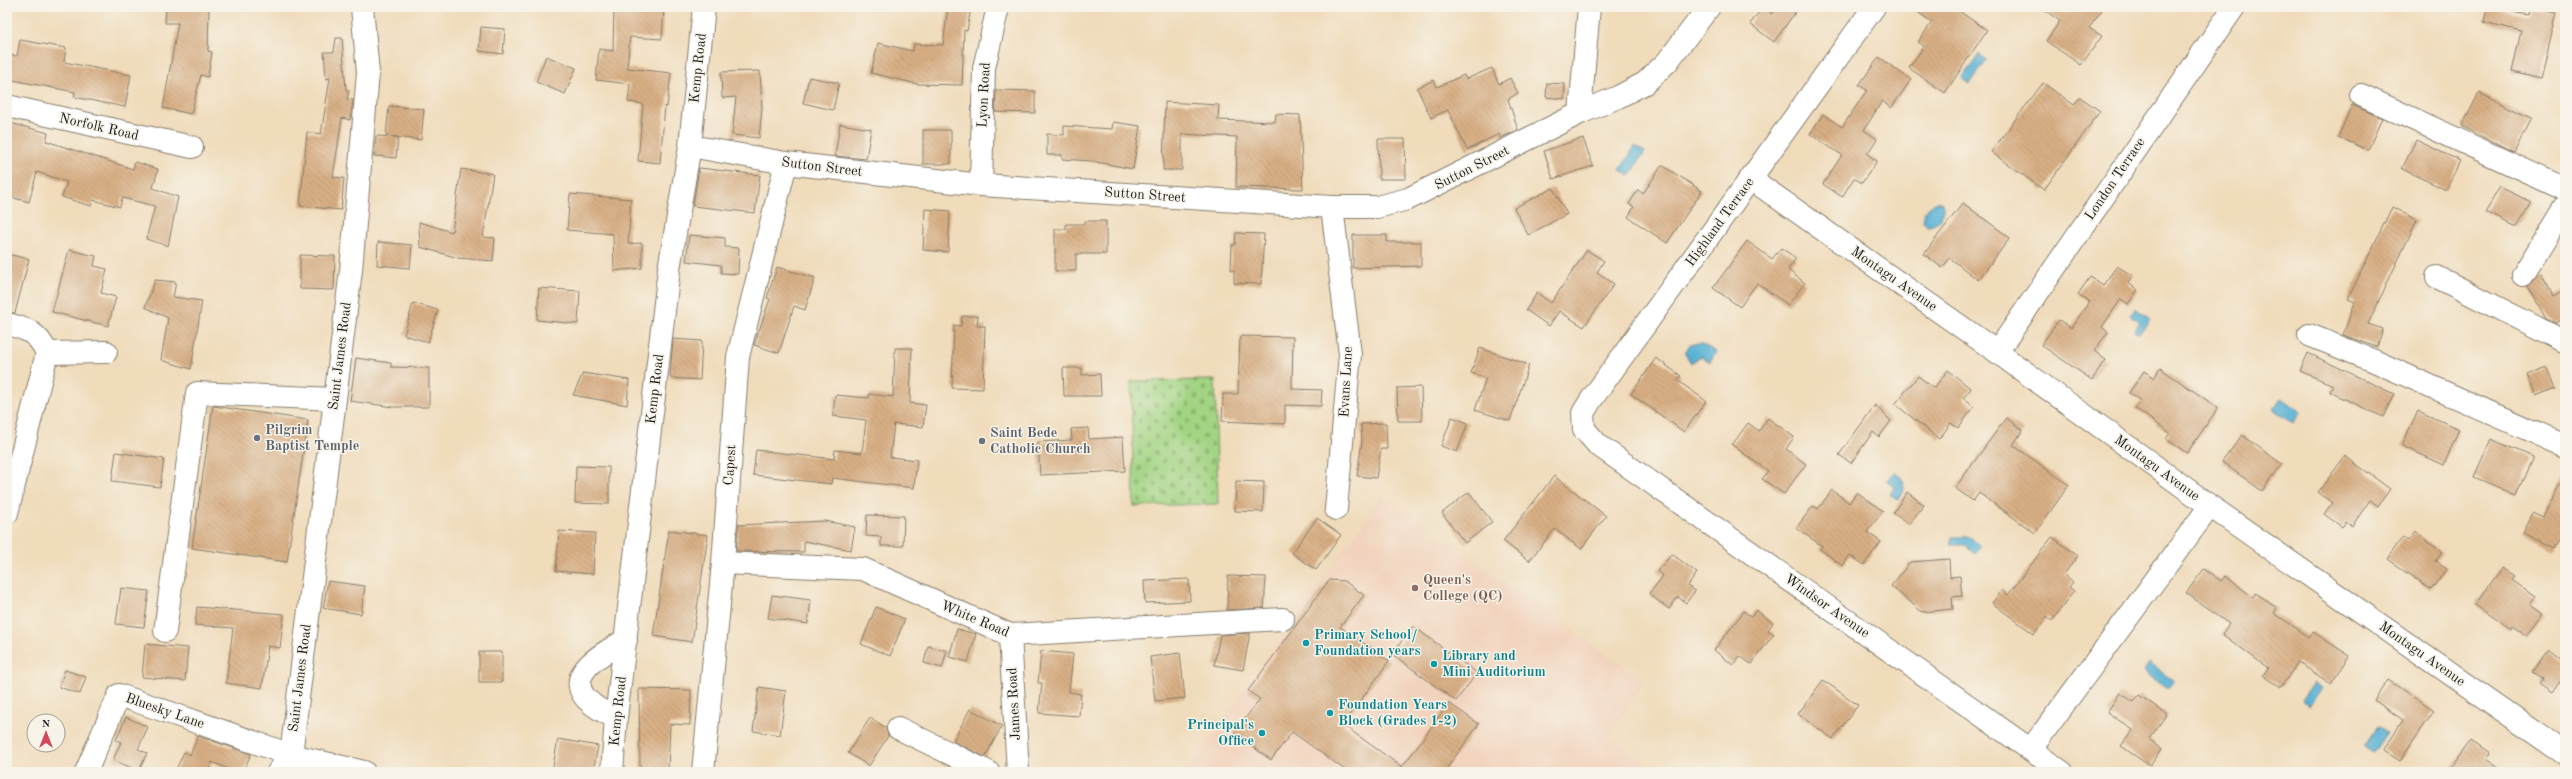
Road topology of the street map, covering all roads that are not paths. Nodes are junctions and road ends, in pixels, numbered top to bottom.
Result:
1 (362, 7) edge
2 (704, 7) edge
3 (998, 7) edge
4 (1589, 7) edge
5 (1709, 7) edge
6 (1874, 7) edge
7 (2234, 7) edge
8 (2361, 96) dead end
9 (7, 106) edge
10 (1580, 113) junction
11 (690, 146) junction
12 (192, 147) dead end
13 (786, 163) junction
14 (1751, 179) junction
15 (981, 185) junction
16 (2565, 189) edge
17 (1332, 207) junction
18 (2565, 207) edge
19 (2523, 275) dead end
20 (2437, 277) dead end
21 (7, 324) edge
22 (2309, 335) dead end
23 (2565, 342) edge
24 (106, 352) dead end
25 (1997, 352) junction
26 (47, 353) junction
27 (335, 399) junction
28 (1592, 440) joint
29 (2565, 446) edge
30 (2210, 506) junction
31 (1336, 509) dead end
32 (7, 513) edge
33 (723, 563) junction
34 (1283, 619) dead end
35 (165, 631) dead end
36 (1010, 636) junction
37 (626, 640) junction
38 (616, 718) junction
39 (898, 728) dead end
40 (2031, 749) junction
41 (2565, 754) edge
42 (291, 755) junction
43 (86, 772) edge
44 (278, 772) edge
45 (364, 772) edge
46 (612, 772) edge
47 (703, 772) edge
48 (988, 772) edge
49 (1018, 772) edge
50 (2062, 772) edge

1 - 27 street, Saint James Road
2 - 11 street, Kemp Road
3 - 15 street, Lyon Road
4 - 10 street
5 - 10 street, Sutton Street
6 - 14 street, Highland Terrace
7 - 25 street, London Terrace
8 - 16 street
9 - 12 street, Norfolk Road
10 - 17 street, Sutton Street
11 - 13 street, Sutton Street
11 - 37 street, Kemp Road
13 - 15 street, Sutton Street
13 - 33 street, Capest
14 - 25 street, Montagu Avenue
14 - 28 street, Highland Terrace
15 - 17 street, Sutton Street
17 - 31 street, Evans Lane
18 - 19 street
20 - 23 street
21 - 26 street
22 - 29 street
24 - 26 street
25 - 30 street, Montagu Avenue
26 - 32 street
27 - 35 street
27 - 42 street, Saint James Road
28 - 40 street, Windsor Avenue
30 - 40 street
30 - 41 street, Montagu Avenue
33 - 36 street, White Road
33 - 47 street, Capest
34 - 36 street, White Road
36 - 49 street, James Road
37 - 38 street, Kemp Road
37 - 38 street
38 - 46 street, Kemp Road
39 - 48 street
40 - 50 street, Windsor Avenue
42 - 43 street, Bluesky Lane
42 - 44 street
42 - 45 street

